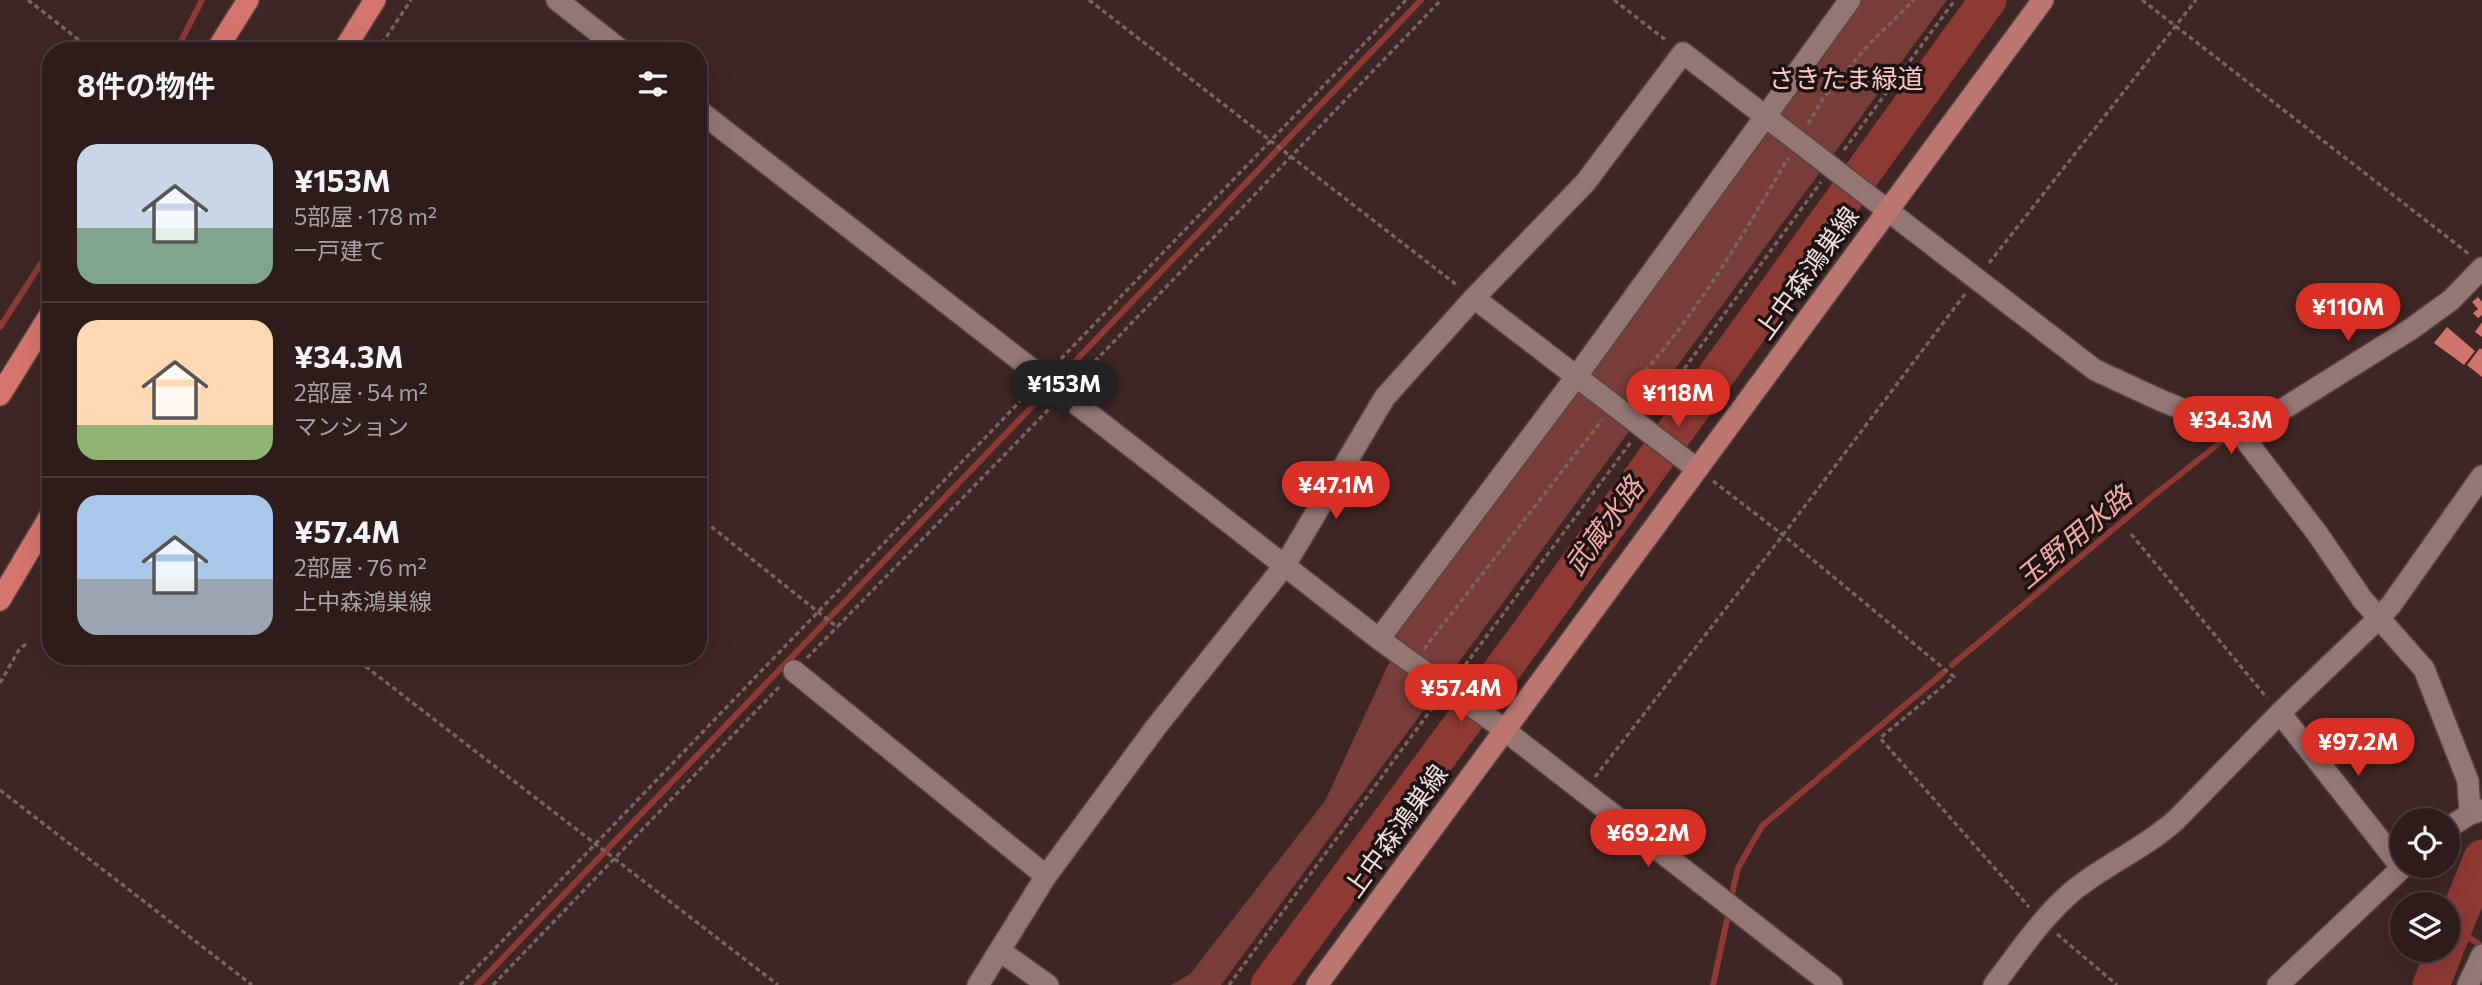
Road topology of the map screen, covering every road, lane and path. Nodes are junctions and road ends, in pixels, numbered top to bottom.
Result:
1 (28, 0) edge
2 (248, 0) edge
3 (375, 0) edge
4 (411, 0) edge
5 (557, 0) edge
6 (1089, 0) edge
7 (1406, 0) edge
8 (1441, 0) edge
9 (1614, 0) edge
10 (1850, 0) edge
11 (1914, 0) edge
12 (1955, 0) edge
13 (2043, 0) edge
14 (2142, 0) edge
15 (2196, 0) edge
16 (2176, 26) junction
17 (82, 42) edge
18 (222, 42) edge
19 (349, 42) edge
20 (383, 42) edge
21 (611, 42) edge
22 (1683, 53) junction
23 (707, 117) edge
24 (1766, 117) junction
25 (1271, 140) junction
26 (1798, 142) junction
27 (1289, 155) junction
28 (1837, 171) junction
29 (1881, 204) junction
30 (2477, 262) edge
31 (1975, 279) junction
32 (1474, 298) junction
33 (42, 327) edge
34 (1043, 377) junction
35 (1576, 377) junction
36 (1064, 393) junction
37 (0, 395) edge
38 (1614, 406) junction
39 (1645, 431) junction
40 (2244, 438) junction
41 (1690, 463) junction
42 (2482, 476) edge
43 (707, 523) edge
44 (42, 528) edge
45 (2131, 534) dead end
46 (1783, 535) junction
47 (1285, 565) junction
48 (0, 600) edge
49 (818, 612) junction
50 (2379, 618) junction
51 (837, 627) junction
52 (1379, 639) junction
53 (30, 646) dead end
54 (1413, 664) junction
55 (364, 665) edge
56 (794, 671) junction
57 (0, 683) edge
58 (1451, 690) junction
59 (2280, 713) junction
60 (1497, 724) junction
61 (0, 790) edge
62 (1583, 792) junction
63 (2476, 812) edge
64 (2460, 821) edge
65 (594, 844) junction
66 (2390, 851) edge
67 (613, 858) junction
68 (1046, 876) junction
69 (2391, 878) edge
70 (2042, 921) junction
71 (1000, 951) junction
72 (2482, 955) edge
73 (252, 985) edge
74 (460, 985) edge
75 (493, 985) edge
76 (778, 985) edge
77 (978, 985) edge
78 (1048, 985) edge
79 (1229, 985) edge
80 (1317, 985) edge
81 (1832, 985) edge
82 (1994, 985) edge
83 (2117, 985) edge
84 (2278, 985) edge
85 (2468, 985) edge

1 - 17 path
2 - 18 highway
3 - 19 highway
4 - 20 path
5 - 21 street
6 - 25 path
7 - 25 path
8 - 27 path
9 - 22 path
10 - 24 street
11 - 26 path
12 - 28 path
13 - 29 main road, 上中森鴻巣線
14 - 16 path
15 - 16 path
16 - 30 path
16 - 31 path
22 - 24 street
22 - 32 street
23 - 34 street
24 - 26 street
24 - 35 street
25 - 27 path
25 - 34 path
26 - 28 street
26 - 38 path
27 - 32 path
27 - 36 path
28 - 29 street
28 - 39 path
29 - 31 street
29 - 41 main road, 上中森鴻巣線
30 - 40 street
31 - 40 street
31 - 46 path
32 - 35 street
32 - 47 street
33 - 37 highway
34 - 36 street
34 - 49 path
35 - 38 street
35 - 52 street
36 - 47 street
36 - 51 path
38 - 39 street
38 - 54 path
39 - 41 street
39 - 58 path
40 - 50 street
41 - 46 path
41 - 60 main road, 上中森鴻巣線
42 - 50 street
43 - 49 path
44 - 48 highway
45 - 59 path
46 - 62 path
46 - 70 path
47 - 52 street
47 - 68 street
49 - 51 path
49 - 65 path
50 - 59 street
50 - 63 street
51 - 56 path
52 - 54 street
53 - 57 path
54 - 58 street
55 - 65 path
56 - 67 path
56 - 68 street
58 - 60 street
58 - 79 path
59 - 66 street
59 - 70 street
60 - 62 street
60 - 80 main road, 上中森鴻巣線
61 - 73 path
62 - 81 street
63 - 64 street
65 - 67 path
65 - 74 path
67 - 75 path
67 - 76 path
68 - 71 street
69 - 84 street
70 - 82 street
70 - 83 path
71 - 77 street
71 - 78 street
72 - 85 street

